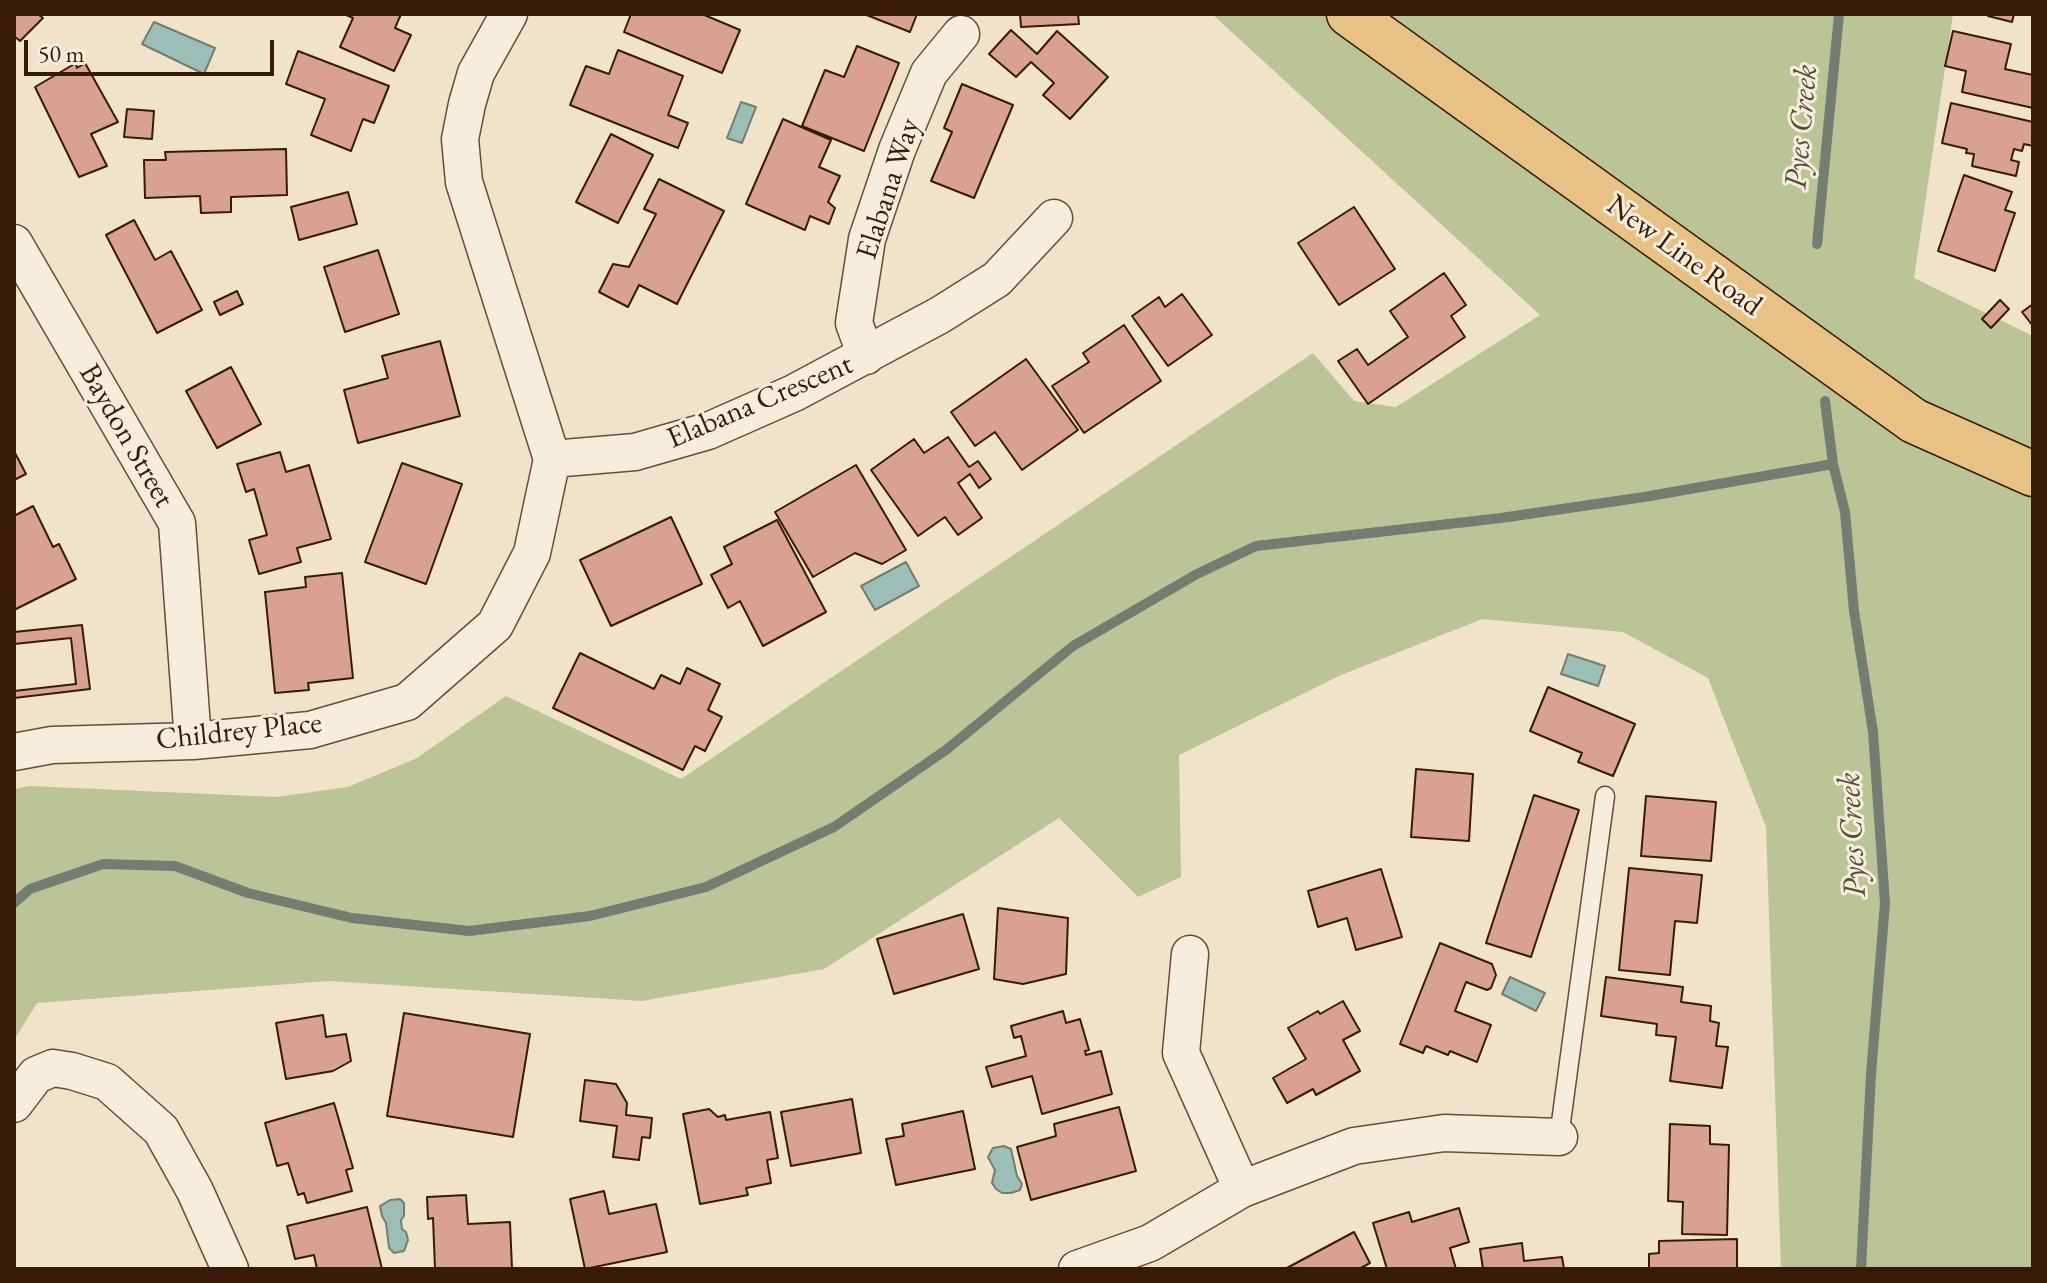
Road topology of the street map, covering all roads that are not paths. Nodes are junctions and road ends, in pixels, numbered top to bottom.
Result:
1 (509, 14) edge
2 (1349, 14) edge
3 (961, 34) dead end
4 (1054, 218) dead end
5 (14, 243) edge
6 (866, 356) junction
7 (552, 459) junction
8 (2033, 474) edge
9 (193, 741) junction
10 (14, 752) edge
11 (1605, 796) dead end
12 (1190, 954) dead end
13 (14, 1104) edge
14 (1559, 1137) joint
15 (1242, 1189) junction
16 (230, 1269) edge
17 (1077, 1269) edge

1 - 7 street
2 - 8 main road, New Line Road
3 - 6 street, Elabana Way
4 - 6 street, Elabana Crescent
5 - 9 street, Baydon Street
6 - 7 street, Elabana Crescent
7 - 9 street, Childrey Place
9 - 10 street, Childrey Place
11 - 14 lane
12 - 15 street
13 - 16 street
14 - 15 street
15 - 17 street

